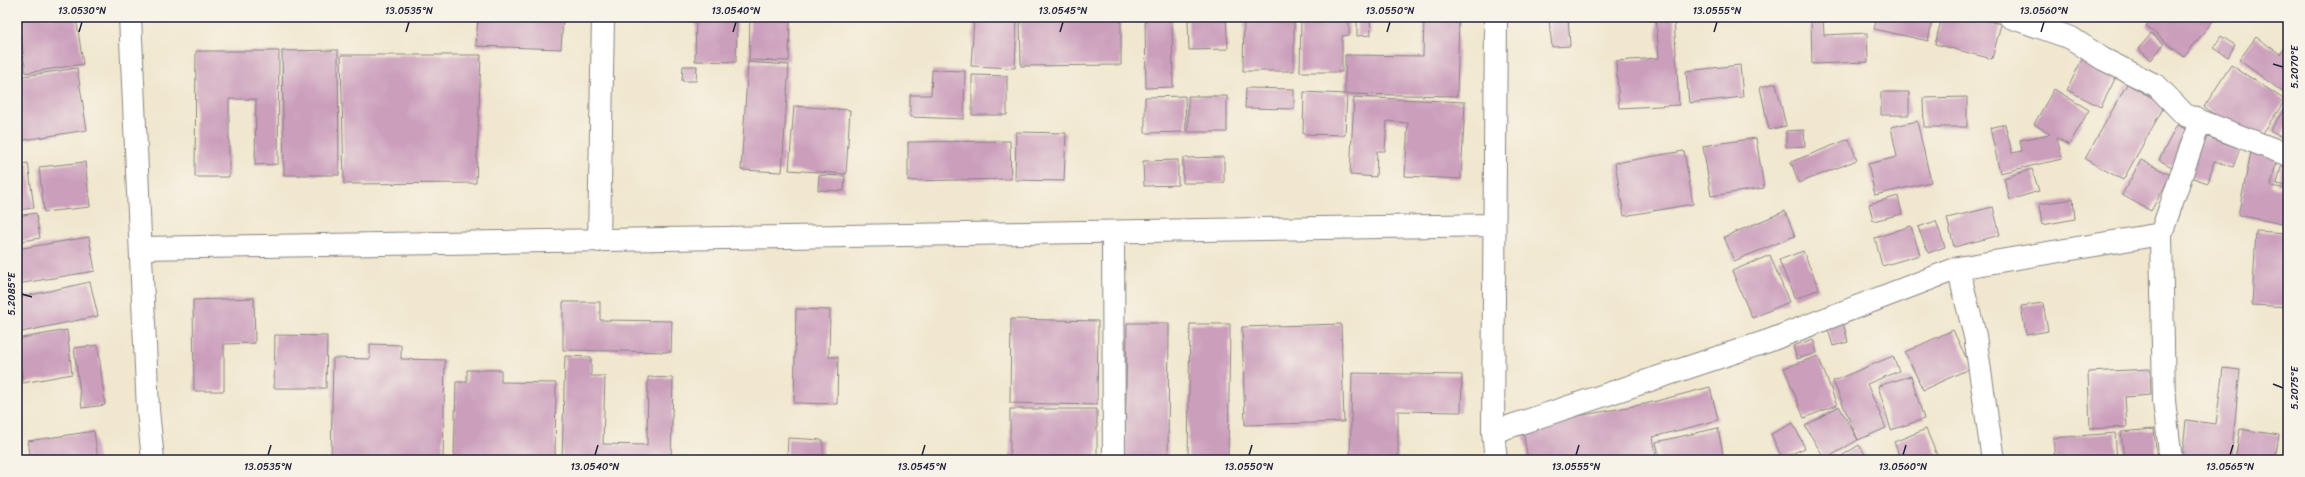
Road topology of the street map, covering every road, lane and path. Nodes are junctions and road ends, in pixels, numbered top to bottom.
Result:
1 (130, 17) edge
2 (604, 17) edge
3 (1496, 17) edge
4 (2010, 17) edge
5 (2200, 121) junction
6 (2288, 156) edge
7 (1494, 225) junction
8 (1112, 232) junction
9 (2162, 234) junction
10 (600, 241) junction
11 (141, 248) junction
12 (1958, 268) junction
13 (1493, 432) junction
14 (153, 460) edge
15 (1114, 460) edge
16 (1496, 460) edge
17 (1993, 460) edge
18 (2171, 460) edge

1 - 11 street
2 - 10 street
3 - 7 street
4 - 5 street
5 - 6 street
5 - 9 street
7 - 8 street
7 - 13 street
8 - 10 street
8 - 15 street
9 - 12 street
9 - 18 street
10 - 11 street
11 - 14 street
12 - 13 street
12 - 17 street
13 - 16 street

